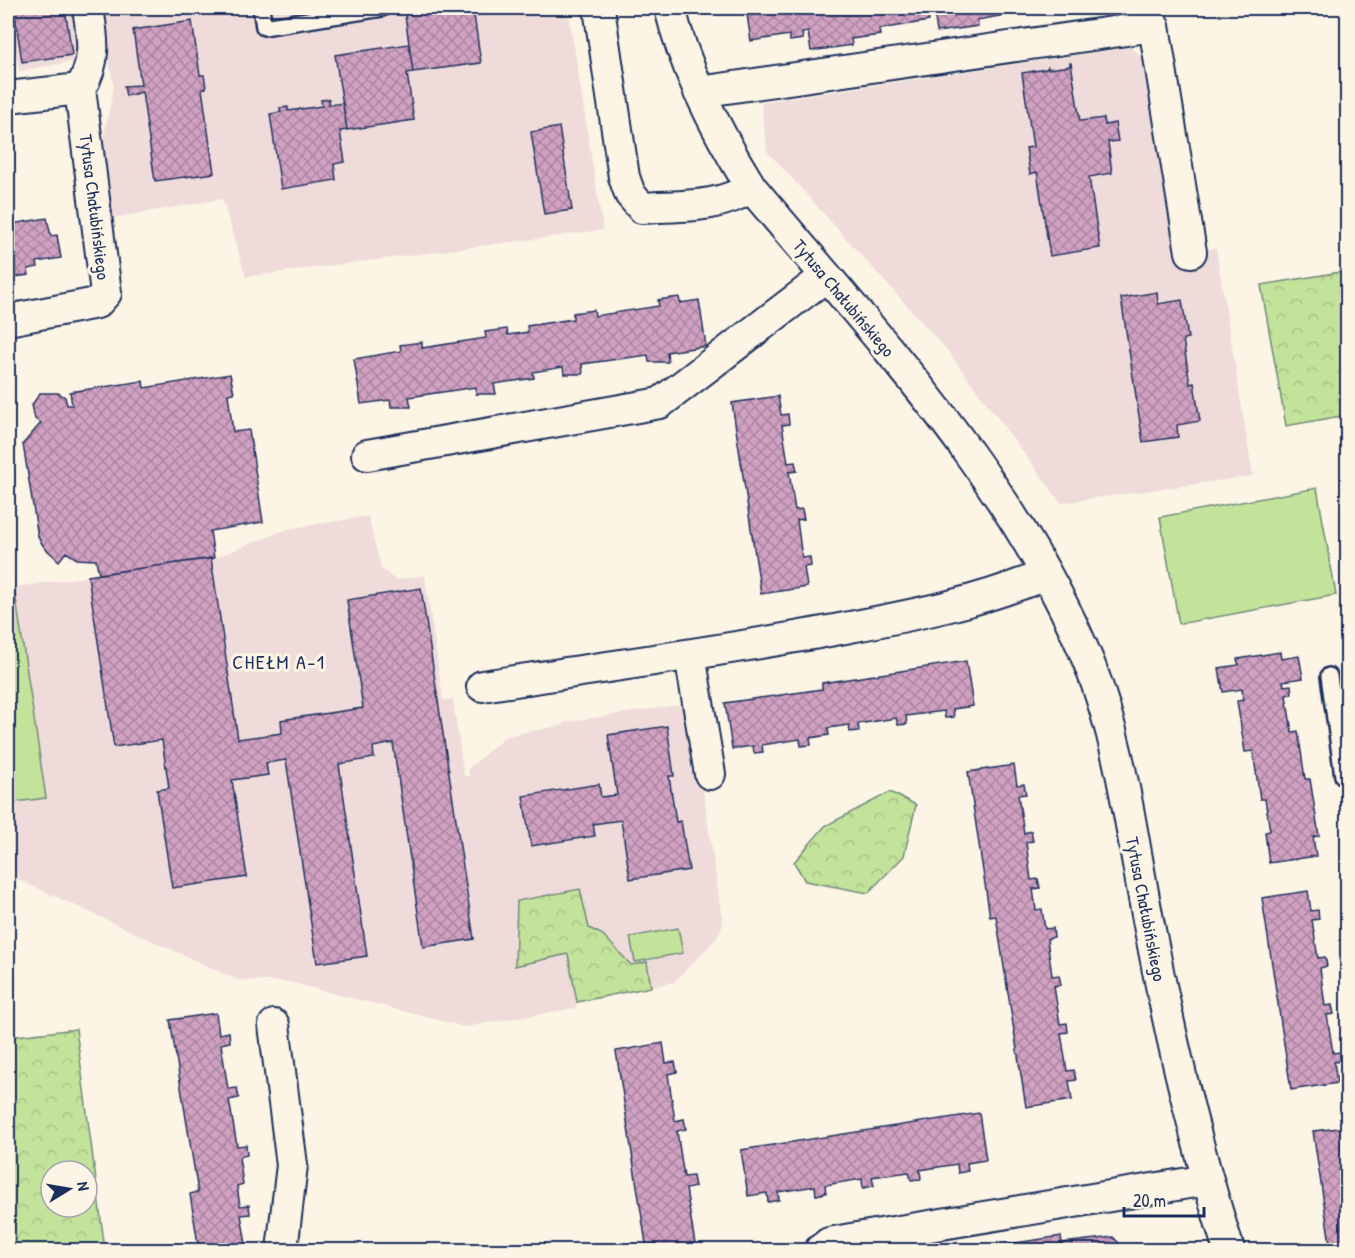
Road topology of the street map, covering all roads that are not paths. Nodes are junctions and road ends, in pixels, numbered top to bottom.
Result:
1 (88, 8) edge
2 (261, 8) edge
3 (383, 8) edge
4 (599, 8) edge
5 (670, 8) edge
6 (80, 89) junction
7 (699, 92) junction
8 (8, 97) edge
9 (751, 187) junction
10 (1191, 252) dead end
11 (825, 277) junction
12 (8, 320) edge
13 (367, 455) dead end
14 (1046, 574) junction
15 (690, 655) junction
16 (1329, 676) dead end
17 (482, 686) dead end
18 (710, 774) dead end
19 (1347, 775) edge
20 (274, 1025) dead end
21 (1207, 1180) junction
22 (282, 1251) edge
23 (820, 1251) edge
24 (1229, 1251) edge

1 - 6 street
2 - 3 lane
4 - 9 street
5 - 7 street, Tytusa Chałubińskiego
6 - 8 street
6 - 12 street, Tytusa Chałubińskiego
7 - 9 street, Tytusa Chałubińskiego
7 - 10 street
9 - 11 street, Tytusa Chałubińskiego
11 - 13 street
11 - 14 street, Tytusa Chałubińskiego
14 - 15 street
14 - 21 street, Tytusa Chałubińskiego
15 - 17 street
15 - 18 street
16 - 19 lane
20 - 22 street
21 - 23 street
21 - 24 street, Tytusa Chałubińskiego

